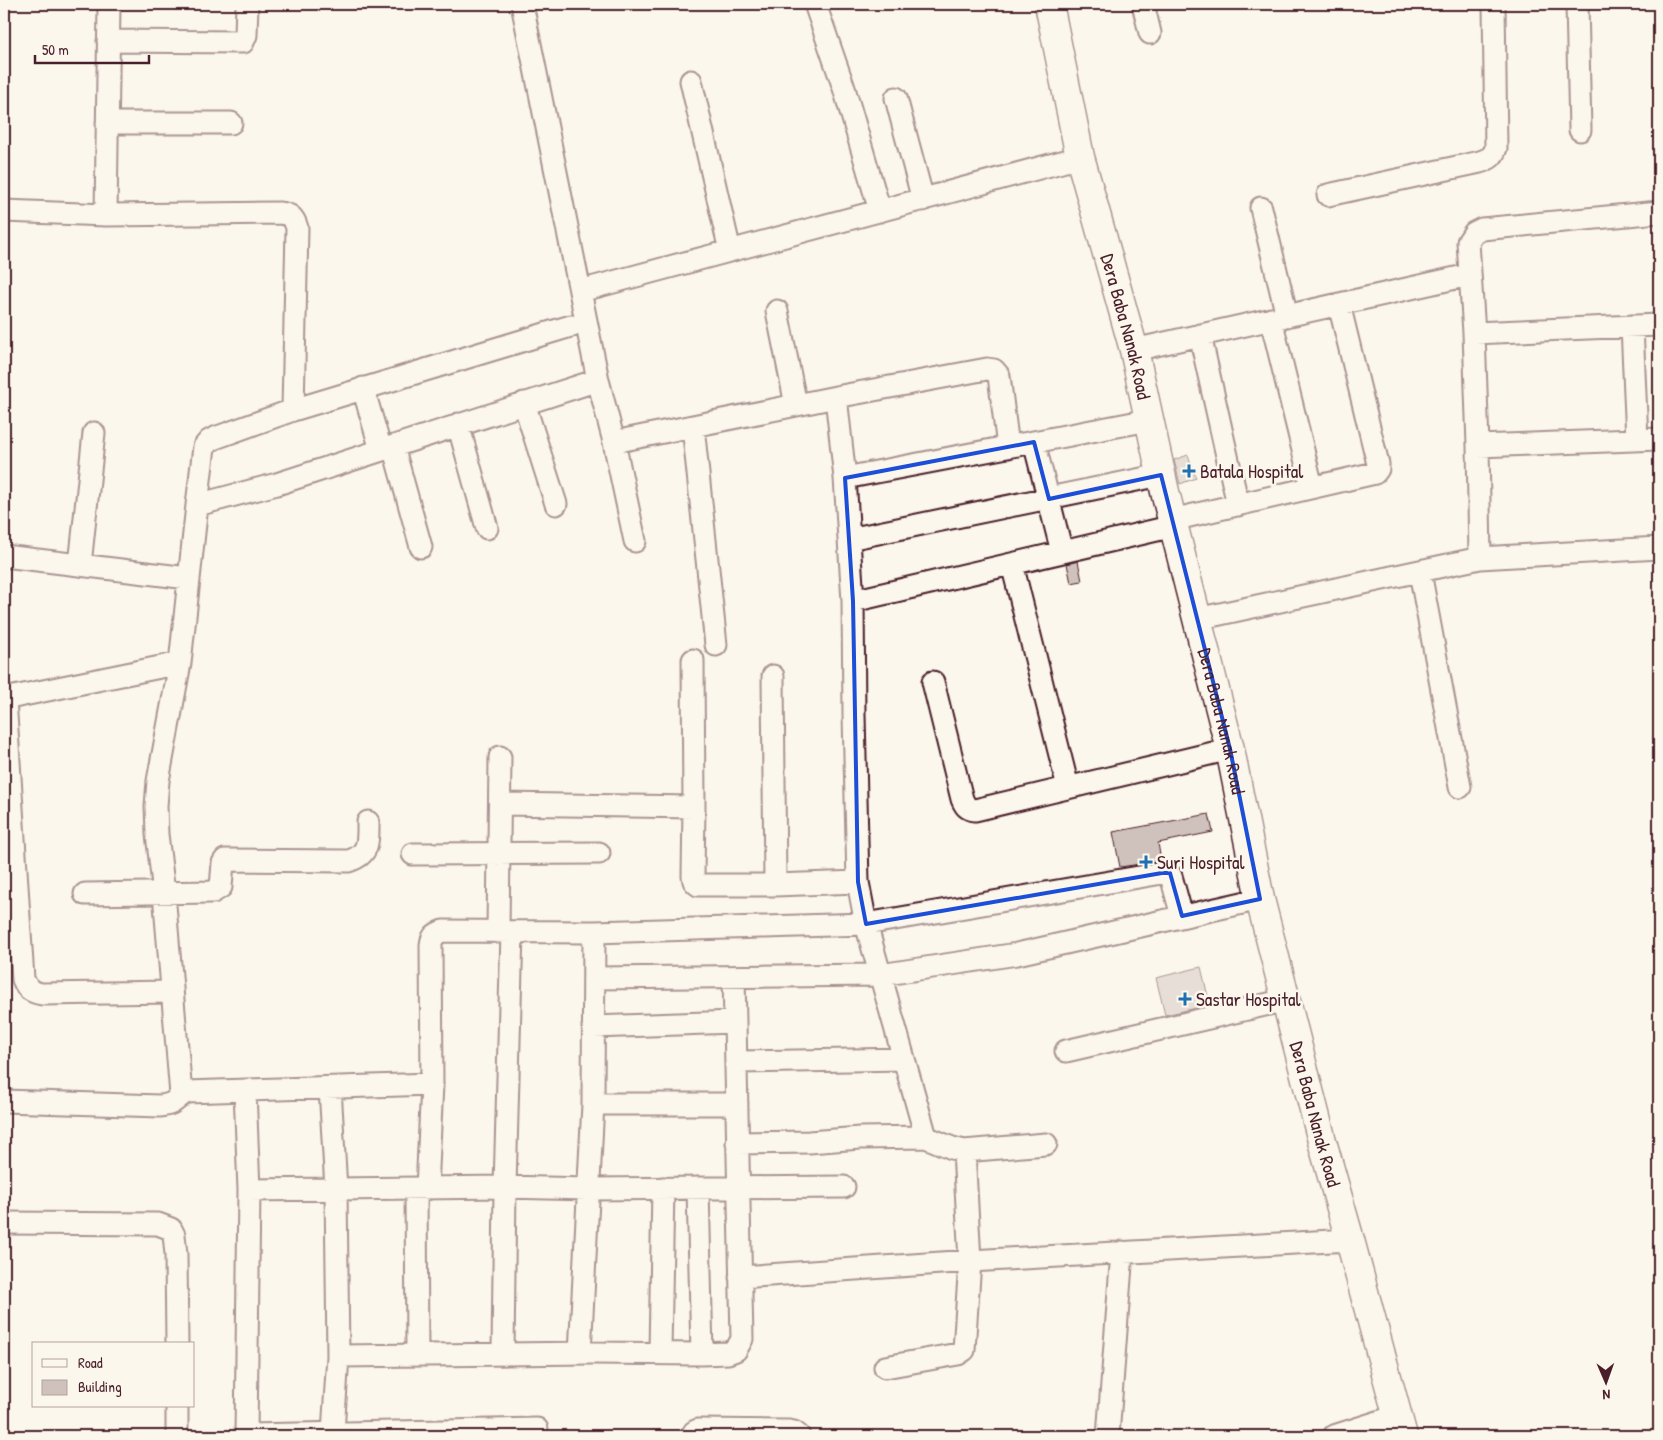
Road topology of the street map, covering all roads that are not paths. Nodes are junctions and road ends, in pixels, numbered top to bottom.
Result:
1 (109, 4) edge
2 (247, 4) edge
3 (522, 4) edge
4 (815, 4) edge
5 (1049, 4) edge
6 (1143, 4) edge
7 (1494, 4) edge
8 (1577, 4) edge
9 (1150, 33) dead end
10 (108, 41) junction
11 (691, 81) dead end
12 (896, 98) dead end
13 (107, 123) junction
14 (231, 123) dead end
15 (1580, 130) dead end
16 (1080, 156) junction
17 (1328, 194) dead end
18 (922, 200) junction
19 (1261, 208) dead end
20 (4, 211) edge
21 (880, 211) junction
22 (1659, 212) edge
23 (106, 215) junction
24 (730, 251) junction
25 (1470, 275) junction
26 (580, 291) junction
27 (1339, 304) junction
28 (777, 311) dead end
29 (1279, 318) junction
30 (1659, 325) edge
31 (571, 326) dead end
32 (1632, 326) junction
33 (1474, 333) junction
34 (1200, 335) junction
35 (1134, 350) junction
36 (598, 380) junction
37 (362, 388) junction
38 (836, 396) junction
39 (524, 403) junction
40 (796, 404) junction
41 (293, 410) junction
42 (1149, 420) junction
43 (458, 424) junction
44 (693, 426) junction
45 (94, 433) dead end
46 (1659, 439) edge
47 (1637, 440) junction
48 (614, 442) junction
49 (1034, 442) junction
50 (1478, 446) junction
51 (1008, 447) junction
52 (387, 448) junction
53 (1161, 475) junction
54 (845, 478) junction
55 (1312, 487) junction
56 (1049, 499) junction
57 (197, 504) junction
58 (556, 504) dead end
59 (1238, 505) junction
60 (1173, 523) junction
61 (487, 528) dead end
62 (849, 538) junction
63 (635, 541) dead end
64 (421, 547) dead end
65 (1659, 548) edge
66 (1062, 552) junction
67 (4, 556) edge
68 (1480, 558) junction
69 (1012, 564) junction
70 (80, 565) junction
71 (1420, 572) junction
72 (188, 578) junction
73 (853, 601) junction
74 (1197, 619) junction
75 (716, 645) dead end
76 (693, 660) dead end
77 (180, 663) junction
78 (773, 676) dead end
79 (933, 682) dead end
80 (4, 699) edge
81 (1230, 749) junction
82 (500, 757) dead end
83 (1068, 787) junction
84 (1460, 787) dead end
85 (500, 804) junction
86 (694, 807) junction
87 (368, 822) dead end
88 (499, 853) junction
89 (599, 853) dead end
90 (414, 854) dead end
91 (858, 882) junction
92 (775, 885) junction
93 (164, 893) junction
94 (85, 894) dead end
95 (1260, 899) junction
96 (1182, 916) junction
97 (866, 924) junction
98 (505, 932) junction
99 (594, 932) junction
100 (880, 975) junction
101 (734, 976) junction
102 (594, 978) junction
103 (172, 992) junction
104 (1286, 1000) junction
105 (735, 1022) junction
106 (594, 1027) junction
107 (1066, 1051) dead end
108 (904, 1059) junction
109 (736, 1062) junction
110 (432, 1084) junction
111 (330, 1088) junction
112 (245, 1091) junction
113 (181, 1095) junction
114 (4, 1101) edge
115 (593, 1104) junction
116 (737, 1104) junction
117 (926, 1137) junction
118 (737, 1143) junction
119 (1046, 1144) dead end
120 (964, 1151) junction
121 (505, 1187) junction
122 (844, 1187) dead end
123 (663, 1188) junction
124 (698, 1188) junction
125 (739, 1188) junction
126 (336, 1189) junction
127 (422, 1189) junction
128 (588, 1189) junction
129 (249, 1190) junction
130 (4, 1223) edge
131 (1350, 1240) junction
132 (1122, 1252) junction
133 (970, 1261) junction
134 (740, 1278) junction
135 (177, 1342) edge
136 (660, 1352) junction
137 (502, 1353) junction
138 (580, 1353) junction
139 (417, 1354) junction
140 (702, 1354) junction
141 (338, 1356) junction
142 (885, 1367) dead end
143 (177, 1408) edge
144 (1400, 1426) edge
145 (537, 1429) dead end
146 (333, 1432) junction
147 (246, 1435) edge
148 (177, 1436) edge
149 (692, 1436) edge
150 (799, 1436) edge
151 (1108, 1436) edge
152 (1334, 1436) edge

1 - 10 street
2 - 10 street
3 - 26 street
4 - 21 street
5 - 16 main road, Dera Baba Nanak Road
6 - 9 street
7 - 17 street
8 - 15 street
10 - 13 street
11 - 24 street
12 - 18 street
13 - 14 street
13 - 23 street
16 - 18 street
16 - 35 main road, Dera Baba Nanak Road
18 - 21 street
19 - 29 street
20 - 23 street
21 - 24 street
22 - 25 street
23 - 41 street
24 - 26 street
25 - 27 street
25 - 33 street
26 - 36 street
27 - 29 street
27 - 55 street
28 - 40 street
29 - 34 street
29 - 55 street
30 - 32 street
31 - 37 street
32 - 33 street
32 - 47 street
33 - 50 street
34 - 35 street
34 - 59 street
35 - 42 main road, Dera Baba Nanak Road
36 - 39 street
36 - 48 street
37 - 41 street
37 - 52 street
38 - 40 street
38 - 51 street
38 - 54 street
39 - 43 street
39 - 58 street
40 - 44 street
41 - 57 street
42 - 49 street
42 - 53 main road, Dera Baba Nanak Road
43 - 52 street
43 - 61 street
44 - 48 street
44 - 75 street
45 - 70 street
46 - 47 street
47 - 50 street
48 - 63 street
49 - 51 street
49 - 56 street
50 - 68 street
51 - 54 street
52 - 57 street
52 - 64 street
53 - 56 street
53 - 60 main road, Dera Baba Nanak Road
54 - 62 street
55 - 59 street
56 - 62 street
56 - 66 street
57 - 72 street
59 - 60 street
60 - 66 street
60 - 74 main road, Dera Baba Nanak Road
62 - 73 street
65 - 68 street
66 - 69 street
67 - 70 street
68 - 71 street
69 - 73 street
69 - 83 street
70 - 72 street
71 - 74 street
71 - 84 street
72 - 77 street
73 - 91 street
74 - 81 main road, Dera Baba Nanak Road
76 - 86 street
77 - 80 street
77 - 93 street
78 - 92 street
79 - 83 street
80 - 103 street
81 - 83 street
81 - 95 main road, Dera Baba Nanak Road
82 - 85 street
85 - 86 street
85 - 88 street
86 - 92 street
87 - 93 street
88 - 89 street
88 - 90 street
88 - 98 street
91 - 92 street
91 - 97 street
93 - 94 street
93 - 103 street
95 - 96 street
95 - 104 main road, Dera Baba Nanak Road
96 - 97 street
96 - 100 street
97 - 99 street
97 - 100 street
98 - 99 street
98 - 110 street
98 - 121 street
99 - 102 street
100 - 101 street
100 - 108 street
101 - 102 street
101 - 105 street
102 - 106 street
103 - 113 street
104 - 107 street
104 - 131 main road, Dera Baba Nanak Road
105 - 106 street
105 - 109 street
106 - 115 street
108 - 109 street
108 - 117 street
109 - 116 street
110 - 111 street
110 - 127 street
111 - 112 street
111 - 126 street
112 - 113 street
112 - 129 street
113 - 114 street
115 - 116 street
115 - 128 street
116 - 118 street
117 - 118 street
117 - 120 street
118 - 125 street
119 - 120 street
120 - 133 street
121 - 127 street
121 - 128 street
121 - 137 street
122 - 125 street
123 - 124 street
123 - 128 street
123 - 136 street
124 - 125 street
124 - 140 street
125 - 134 street
126 - 127 street
126 - 129 street
126 - 141 street
127 - 139 street
128 - 138 street
129 - 147 street
130 - 135 street
131 - 132 street
131 - 144 main road, Dera Baba Nanak Road
132 - 133 street
132 - 151 street
133 - 134 street
133 - 142 street
134 - 140 street
136 - 138 street
136 - 140 street
137 - 138 street
137 - 139 street
139 - 141 street
141 - 146 street
143 - 148 street
144 - 152 street
145 - 146 street
146 - 147 street
149 - 150 street

